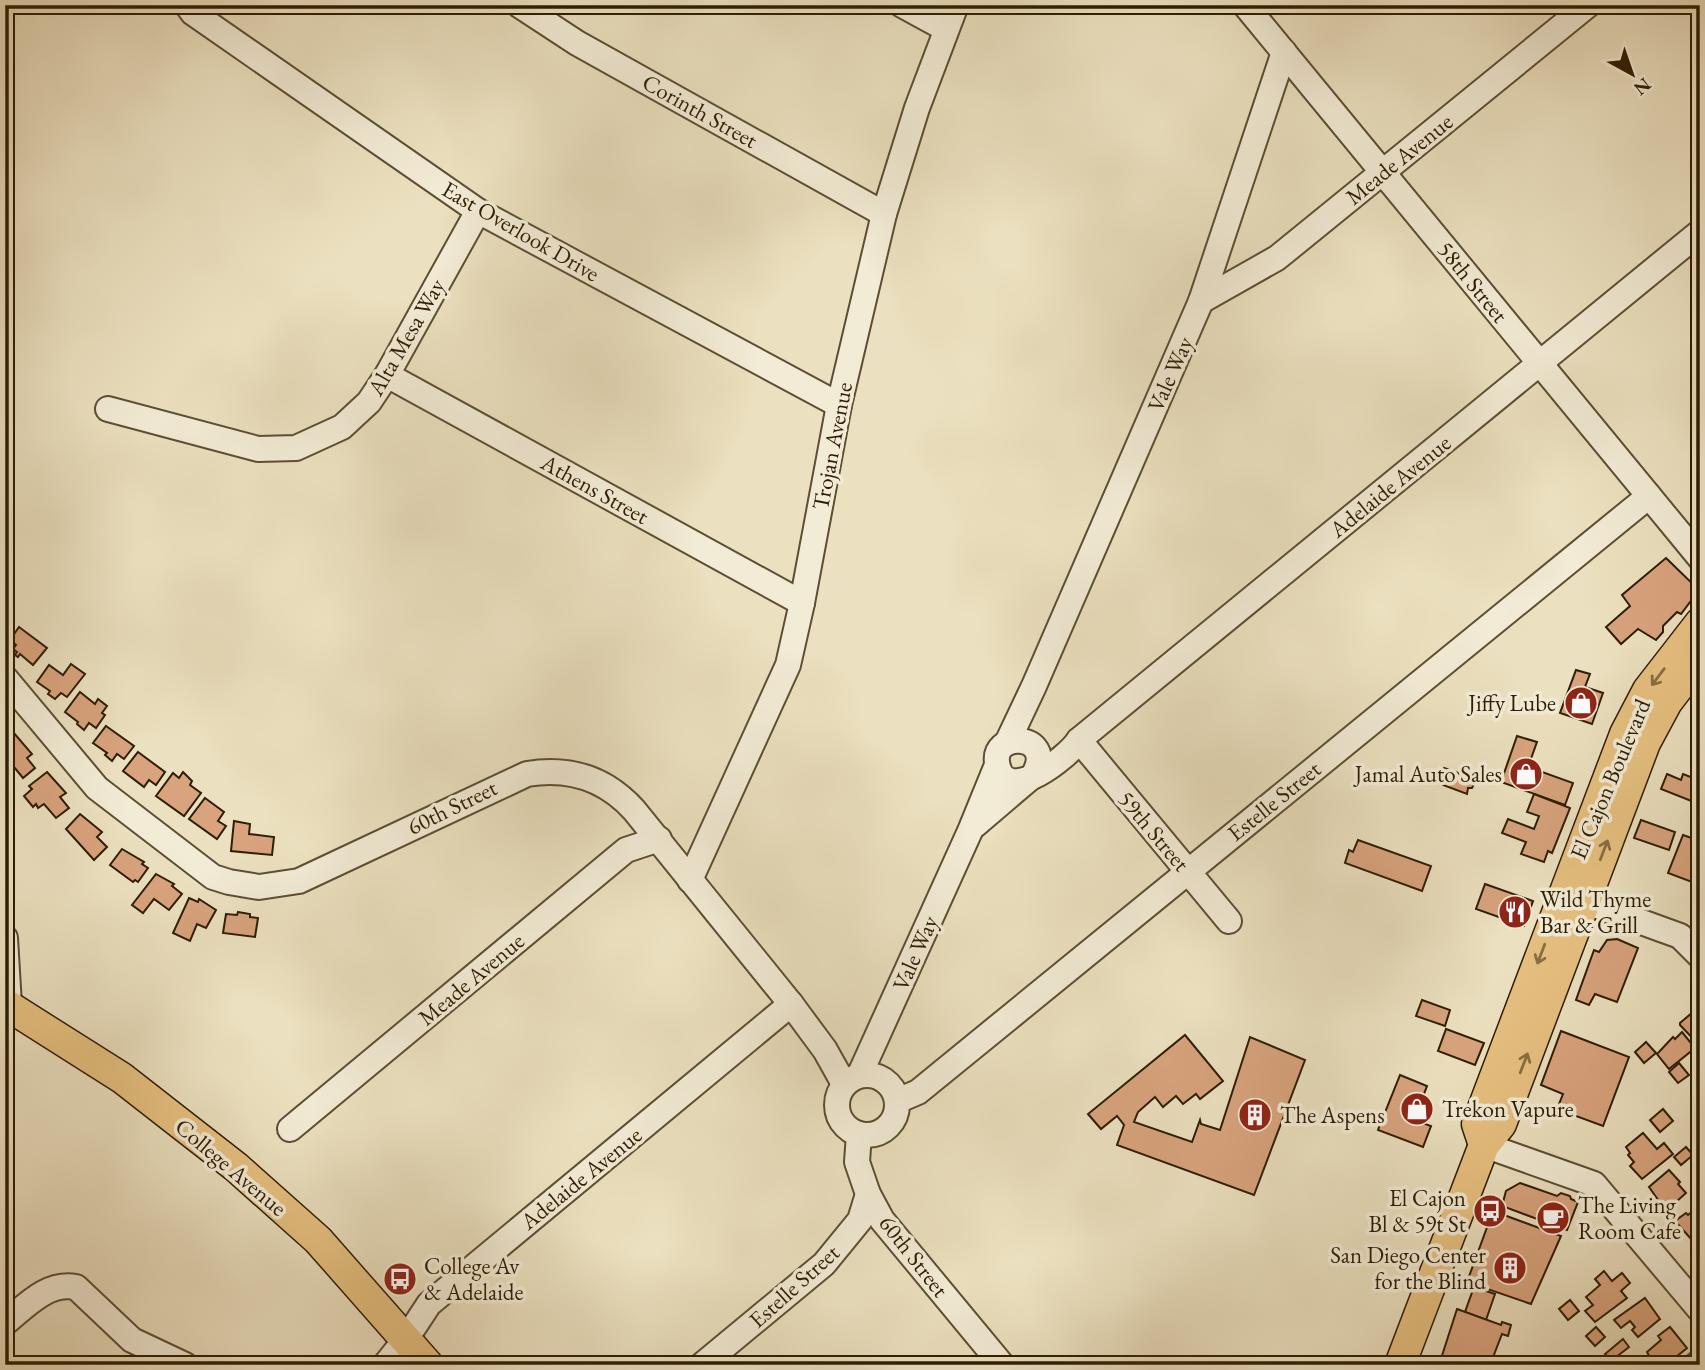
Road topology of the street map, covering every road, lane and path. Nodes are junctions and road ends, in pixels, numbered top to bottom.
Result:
1 (187, 5) edge
2 (519, 5) edge
3 (902, 5) edge
4 (956, 5) edge
5 (1245, 5) edge
6 (1588, 5) edge
7 (946, 29) junction
8 (1284, 52) junction
9 (1383, 172) junction
10 (478, 211) junction
11 (884, 214) junction
12 (1700, 232) edge
13 (1202, 301) junction
14 (1540, 363) junction
15 (387, 375) junction
16 (839, 405) junction
17 (108, 409) dead end
18 (1649, 496) junction
19 (1700, 558) edge
20 (802, 603) junction
21 (1696, 643) edge
22 (5, 678) edge
23 (1034, 687) junction
24 (1079, 740) junction
25 (1035, 748) junction
26 (1002, 754) junction
27 (1032, 776) junction
28 (970, 831) junction
29 (659, 839) junction
30 (1188, 872) junction
31 (690, 880) junction
32 (1574, 898) junction
33 (1229, 921) dead end
34 (5, 938) edge
35 (1700, 956) edge
36 (7, 1004) edge
37 (791, 1004) junction
38 (852, 1079) junction
39 (897, 1101) junction
40 (290, 1129) dead end
41 (859, 1134) junction
42 (1483, 1145) junction
43 (868, 1194) junction
44 (1700, 1310) edge
45 (5, 1323) edge
46 (406, 1339) junction
47 (1000, 1364) edge
48 (185, 1365) edge
49 (385, 1365) edge
50 (428, 1365) edge
51 (702, 1365) edge
52 (1400, 1365) edge

1 - 10 street, East Overlook Drive
2 - 11 street, Corinth Street
3 - 7 street
4 - 7 street, Trojan Avenue
5 - 8 street, 58th Street
6 - 9 street, Meade Avenue
7 - 11 street, Trojan Avenue
8 - 9 street, 58th Street
8 - 13 street, Vale Way
9 - 13 street, Meade Avenue
9 - 14 street, 58th Street
10 - 15 street, Alta Mesa Way
10 - 16 street, East Overlook Drive
11 - 16 street, Trojan Avenue
12 - 14 street, Adelaide Avenue
13 - 23 street, Vale Way
14 - 18 street, 58th Street
14 - 24 street, Adelaide Avenue
15 - 17 street, Alta Mesa Way
15 - 20 street, Athens Street
16 - 20 street, Trojan Avenue
18 - 19 street, 58th Street
18 - 30 street, Estelle Street
20 - 31 street, Trojan Avenue
21 - 32 main road, El Cajon Boulevard
22 - 29 street, 60th Street
23 - 25 street, Vale Way
23 - 26 street, Vale Way
24 - 25 street, Adelaide Avenue
24 - 27 street, Adelaide Avenue
24 - 30 street, 59th Street
25 - 26 street
25 - 27 street, Vale Way
26 - 27 street
26 - 28 street, Vale Way
27 - 28 street, Vale Way
28 - 38 street, Vale Way
29 - 31 street, 60th Street
29 - 40 street, Meade Avenue
30 - 33 street, 59th Street
30 - 39 street, Estelle Street
31 - 37 street, 60th Street
32 - 35 street
32 - 42 main road, El Cajon Boulevard
34 - 36 street
36 - 46 main road, College Avenue
37 - 38 street, 60th Street
37 - 46 street, Adelaide Avenue
38 - 39 street
38 - 41 street
39 - 41 street
41 - 43 street, 60th Street
42 - 44 street
42 - 52 main road, El Cajon Boulevard
43 - 47 street, 60th Street
43 - 51 street, Estelle Street
45 - 48 street
46 - 49 street, Adelaide Avenue
46 - 50 main road, College Avenue

